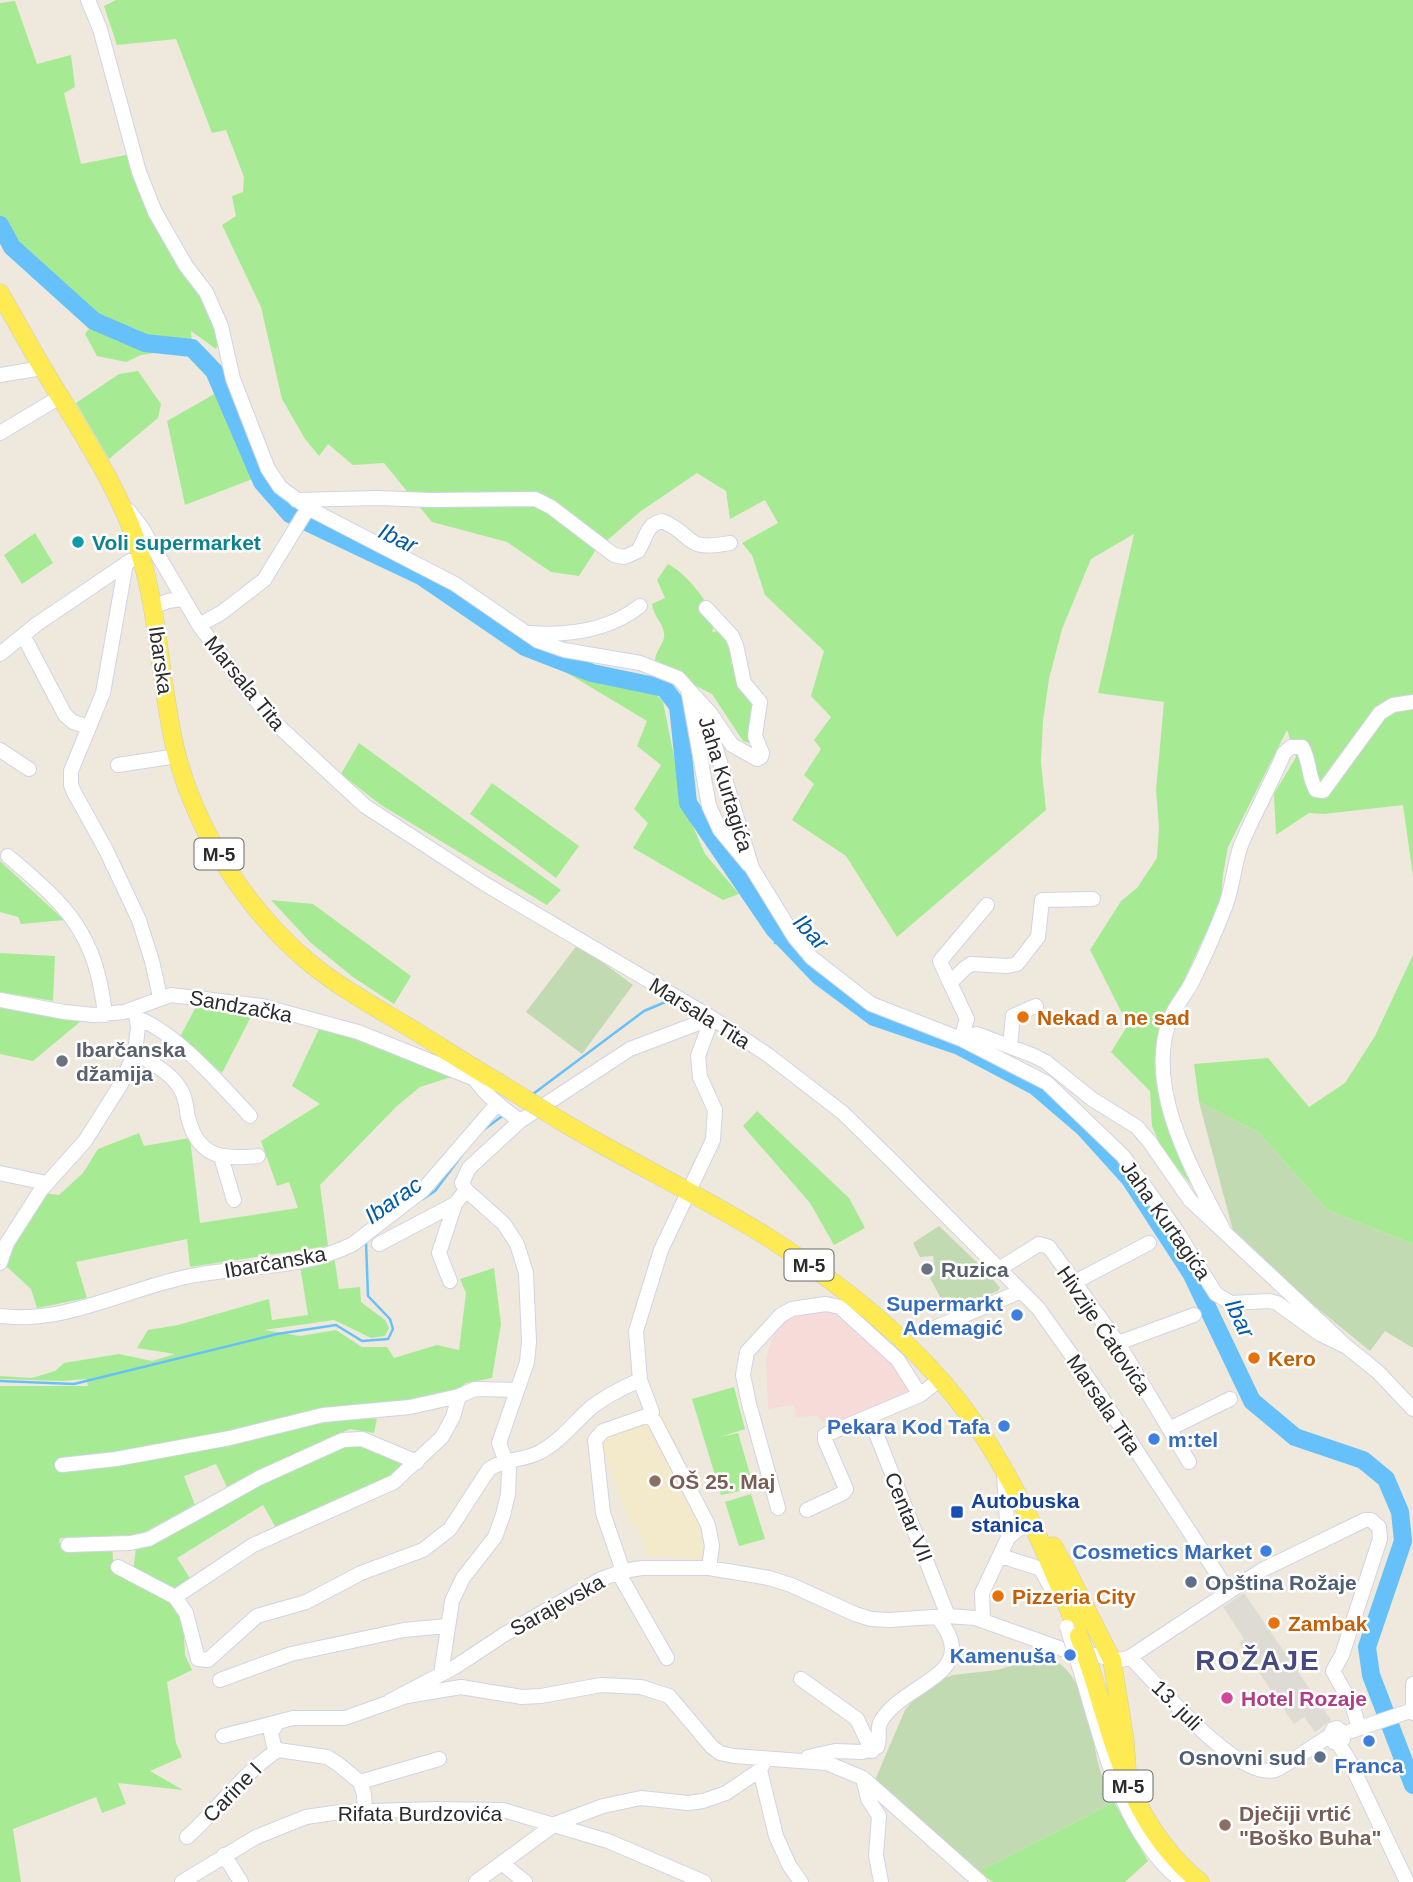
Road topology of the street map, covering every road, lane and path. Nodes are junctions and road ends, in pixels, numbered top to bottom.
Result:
1 (88, 0) edge
2 (0, 293) edge
3 (42, 368) junction
4 (0, 375) edge
5 (60, 397) junction
6 (0, 433) edge
7 (302, 508) junction
8 (730, 543) dead end
9 (140, 555) junction
10 (182, 599) junction
11 (640, 606) dead end
12 (153, 607) junction
13 (706, 608) dead end
14 (199, 625) junction
15 (525, 633) junction
16 (23, 635) junction
17 (0, 654) edge
18 (688, 689) junction
19 (700, 701) junction
20 (1413, 702) edge
21 (89, 727) junction
22 (0, 750) edge
23 (177, 756) junction
24 (118, 765) dead end
25 (29, 769) dead end
26 (8, 856) dead end
27 (752, 868) junction
28 (1094, 899) dead end
29 (987, 905) dead end
30 (950, 983) junction
31 (160, 997) junction
32 (0, 1000) edge
33 (1036, 1006) dead end
34 (136, 1014) junction
35 (105, 1015) junction
36 (712, 1018) junction
37 (961, 1039) junction
38 (1010, 1046) junction
39 (135, 1052) junction
40 (477, 1075) junction
41 (509, 1113) junction
42 (250, 1116) dead end
43 (258, 1156) dead end
44 (221, 1157) junction
45 (0, 1173) edge
46 (47, 1183) junction
47 (466, 1190) junction
48 (687, 1192) junction
49 (234, 1200) dead end
50 (456, 1204) junction
51 (1225, 1233) junction
52 (1149, 1243) dead end
53 (379, 1244) dead end
54 (0, 1263) edge
55 (999, 1269) junction
56 (450, 1281) dead end
57 (1073, 1283) junction
58 (1021, 1292) junction
59 (1194, 1315) dead end
60 (0, 1316) edge
61 (932, 1329) dead end
62 (1118, 1343) junction
63 (1347, 1347) junction
64 (640, 1380) junction
65 (939, 1380) junction
66 (517, 1390) junction
67 (920, 1395) junction
68 (459, 1396) junction
69 (1230, 1399) dead end
70 (1413, 1409) edge
71 (650, 1416) junction
72 (870, 1418) junction
73 (1169, 1429) junction
74 (506, 1461) junction
75 (416, 1462) junction
76 (1189, 1462) dead end
77 (62, 1465) dead end
78 (1003, 1471) junction
79 (778, 1508) dead end
80 (807, 1510) dead end
81 (1031, 1524) junction
82 (1007, 1538) junction
83 (68, 1545) dead end
84 (1000, 1556) junction
85 (118, 1567) dead end
86 (709, 1568) junction
87 (620, 1572) junction
88 (1229, 1591) junction
89 (175, 1597) junction
90 (943, 1617) junction
91 (983, 1620) junction
92 (447, 1626) junction
93 (1073, 1632) junction
94 (1130, 1657) junction
95 (667, 1658) dead end
96 (1112, 1660) junction
97 (1085, 1668) junction
98 (441, 1674) junction
99 (802, 1679) dead end
100 (220, 1680) dead end
101 (1413, 1684) edge
102 (390, 1701) junction
103 (1411, 1712) edge
104 (278, 1722) junction
105 (1359, 1728) junction
106 (223, 1736) dead end
107 (1339, 1737) junction
108 (278, 1750) junction
109 (872, 1751) junction
110 (439, 1759) dead end
111 (790, 1761) junction
112 (763, 1765) junction
113 (863, 1778) junction
114 (360, 1782) junction
115 (1128, 1786) junction
116 (365, 1811) junction
117 (555, 1824) junction
118 (187, 1837) dead end
119 (224, 1855) junction
120 (502, 1863) junction
121 (182, 1882) edge
122 (242, 1882) edge
123 (476, 1882) edge
124 (525, 1882) edge
125 (705, 1882) edge
126 (801, 1882) edge
127 (881, 1882) edge
128 (980, 1882) edge
129 (1183, 1882) edge
130 (1200, 1882) edge
131 (1407, 1882) edge

1 - 7 street
2 - 3 main road, Ibarska / M-5
3 - 4 street
3 - 5 main road, Ibarska / M-5
5 - 6 street
5 - 9 main road, Ibarska / M-5
7 - 8 street
7 - 14 street
7 - 15 street
9 - 10 street, Marsala Tita
9 - 12 main road, Ibarska / M-5
9 - 16 street
9 - 21 street
10 - 12 street
10 - 14 street, Marsala Tita
11 - 15 street
12 - 23 main road, Ibarska / M-5
13 - 19 street
14 - 36 street, Marsala Tita
15 - 18 street
16 - 17 street
16 - 21 street
18 - 19 street
18 - 27 street, Jaha Kurtagića
19 - 27 street, Jaha Kurtagića
20 - 51 street
21 - 31 street
22 - 25 street
23 - 24 street
23 - 40 main road, Ibarska / M-5
26 - 35 street
27 - 37 street, Jaha Kurtagića
28 - 30 street
29 - 30 street
30 - 37 street
31 - 34 street, Sandzačka
31 - 40 street, Sandzačka
32 - 35 street, Sandzačka
33 - 38 street
34 - 35 street, Sandzačka
34 - 39 street
34 - 42 street
36 - 41 street
36 - 48 street
36 - 55 street, Marsala Tita
37 - 38 street, Jaha Kurtagića
37 - 63 street, Jaha Kurtagića
38 - 51 street, Jaha Kurtagića
39 - 44 street
39 - 46 street
40 - 41 street
40 - 48 main road, M-5, bridge
41 - 47 street
41 - 60 street, Ibarčanska
43 - 44 street
44 - 49 street
45 - 46 street
46 - 54 street
47 - 50 street
47 - 66 street
48 - 64 street
48 - 65 main road, M-5
50 - 53 street
50 - 56 street
51 - 63 street, Jaha Kurtagića
52 - 57 street
55 - 57 street, Hivzije Ćatovića
55 - 58 street, Marsala Tita
57 - 62 street, Hivzije Ćatovića
58 - 61 street
58 - 88 street, Marsala Tita
59 - 62 street
62 - 73 street, Hivzije Ćatovića
63 - 70 street, Jaha Kurtagića
64 - 71 street
64 - 74 street
65 - 67 street
65 - 78 main road, M-5
66 - 68 street
66 - 74 street
67 - 72 street
67 - 79 street
68 - 75 street
68 - 77 street
69 - 73 street
71 - 86 street
71 - 87 street
72 - 80 street
72 - 90 street, Centar VII
73 - 76 street, Hivzije Ćatovića
74 - 89 street
74 - 92 street
75 - 83 street
75 - 89 street
78 - 81 main road, M-5
78 - 82 street
81 - 82 street
81 - 93 main road, M-5
81 - 96 main road
82 - 84 street
84 - 91 street
84 - 93 street
85 - 89 street
86 - 87 street, Sarajevska
86 - 90 street, Sarajevska
87 - 95 street
87 - 98 street, Sarajevska
88 - 94 street
88 - 105 street
90 - 91 street, Sarajevska
90 - 109 street, Centar VII
91 - 96 street, Sarajevska
92 - 98 street
92 - 100 street
93 - 97 main road, M-5, bridge
94 - 96 street
94 - 107 street, 13. juli
96 - 115 main road
97 - 115 main road, M-5
97 - 129 street
98 - 102 street, Sarajevska
99 - 109 street
101 - 103 street
102 - 104 street
102 - 112 street
103 - 105 street, 13. juli
104 - 106 street
104 - 108 street
105 - 107 street, 13. juli
107 - 131 street
108 - 114 street
108 - 118 street, Carine I
109 - 111 street
110 - 114 street
111 - 112 street
111 - 113 street
112 - 117 street
112 - 126 street
113 - 127 street
113 - 128 street
114 - 116 street
115 - 130 main road, M-5
116 - 117 street, Rifata Burdzovića
116 - 119 street, Rifata Burdzovića
117 - 120 street
117 - 125 street, Rifata Burdzovića
119 - 121 street, Rifata Burdzovića
119 - 122 street
120 - 123 street
120 - 124 street

